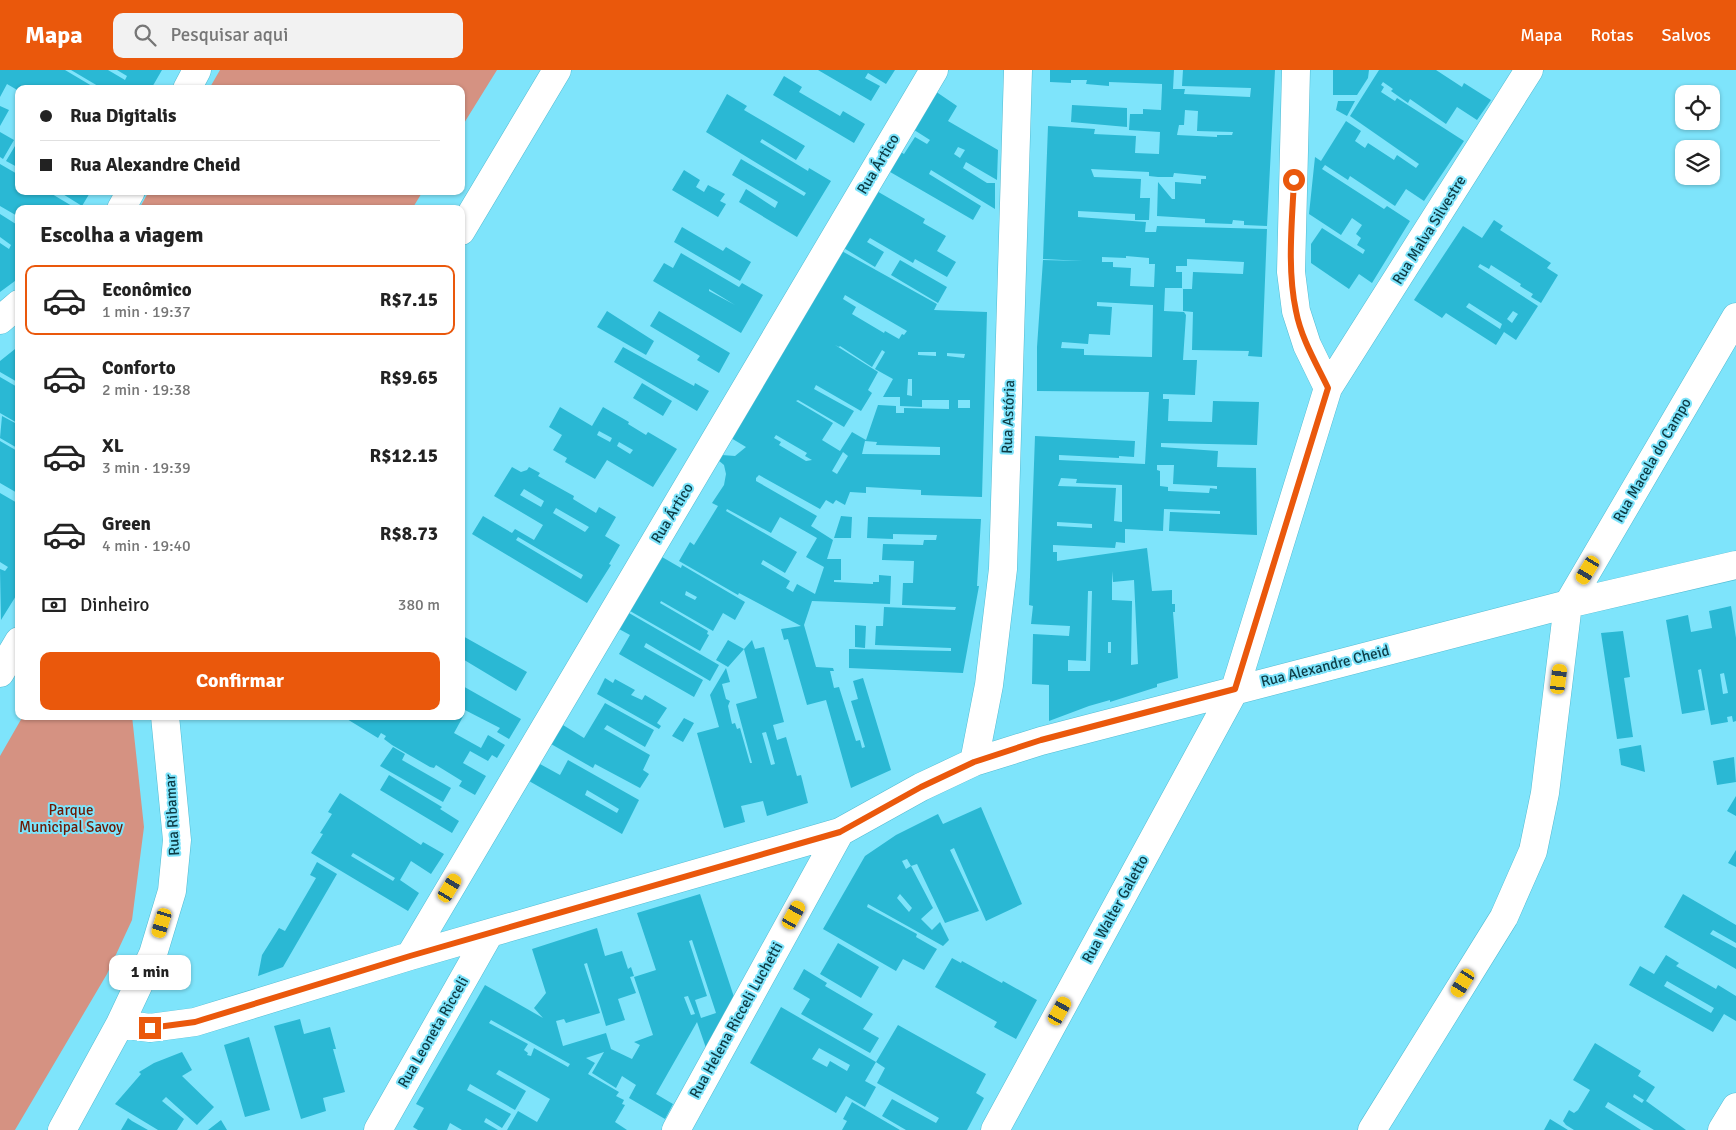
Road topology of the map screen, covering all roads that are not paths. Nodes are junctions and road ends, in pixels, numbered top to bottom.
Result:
1 (197, 70) edge
2 (557, 70) edge
3 (934, 70) edge
4 (1018, 70) edge
5 (1296, 70) edge
6 (1529, 70) edge
7 (189, 85) edge
8 (465, 224) edge
9 (15, 307) edge
10 (1736, 317) edge
11 (0, 320) edge
12 (1328, 388) junction
13 (1736, 566) edge
14 (1568, 604) junction
15 (15, 648) edge
16 (0, 674) edge
17 (1235, 689) junction
18 (168, 720) edge
19 (974, 762) junction
20 (840, 832) junction
21 (489, 934) junction
22 (410, 956) junction
23 (120, 1024) junction
24 (1736, 1106) edge
25 (62, 1130) edge
26 (378, 1130) edge
27 (676, 1130) edge
28 (995, 1130) edge
29 (1372, 1130) edge
30 (1722, 1130) edge

1 - 7 street
2 - 8 street
3 - 22 street, Rua Ártico
4 - 19 street, Rua Astória
5 - 12 street
6 - 12 street, Rua Malva Silvestre
9 - 11 street
10 - 14 street, Rua Macela do Campo
12 - 17 street, Rua Malva Silvestre
13 - 14 street, Rua Alexandre Cheid
14 - 17 street, Rua Alexandre Cheid
14 - 29 street
15 - 16 street
17 - 19 street, Rua Alexandre Cheid
17 - 28 street, Rua Walter Galetto
18 - 23 street, Rua Ribamar
19 - 20 street, Rua Alexandre Cheid
20 - 21 street, Rua Alexandre Cheid
20 - 27 street, Rua Helena Ricceli Luchetti
21 - 22 street, Rua Alexandre Cheid
21 - 26 street, Rua Leoneta Ricceli
22 - 23 street, Rua Alexandre Cheid
23 - 25 street, Rua Ribamar
24 - 30 street

